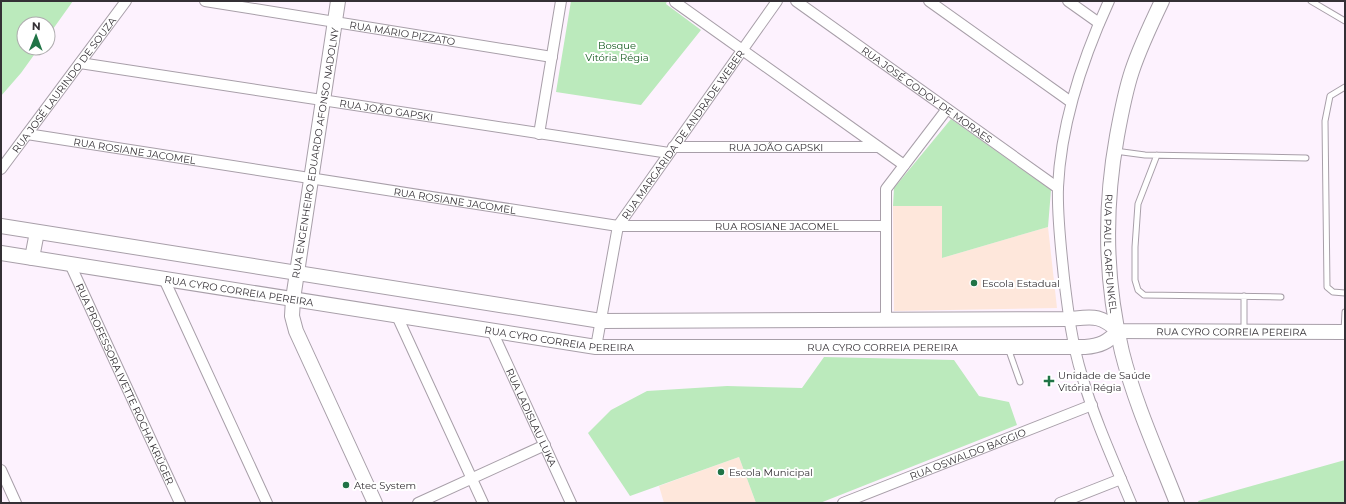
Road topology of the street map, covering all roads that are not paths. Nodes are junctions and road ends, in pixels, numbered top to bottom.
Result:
1 (126, 1) edge
2 (205, 1) edge
3 (338, 1) edge
4 (561, 1) edge
5 (777, 1) edge
6 (796, 1) edge
7 (929, 1) edge
8 (1068, 1) edge
9 (1109, 1) edge
10 (1162, 1) edge
11 (1312, 1) edge
12 (676, 2) edge
13 (1345, 21) edge
14 (335, 22) junction
15 (1099, 23) junction
16 (742, 50) junction
17 (552, 57) junction
18 (80, 63) junction
19 (1345, 87) edge
20 (323, 100) junction
21 (1071, 102) junction
22 (947, 109) junction
23 (27, 134) junction
24 (540, 134) junction
25 (878, 147) junction
26 (671, 150) junction
27 (1114, 151) junction
28 (1157, 155) junction
29 (1306, 158) dead end
30 (904, 165) junction
31 (1, 169) edge
32 (311, 178) junction
33 (1058, 188) junction
34 (1, 226) edge
35 (618, 226) junction
36 (886, 226) junction
37 (36, 232) junction
38 (1, 254) edge
39 (32, 258) junction
40 (70, 264) junction
41 (297, 273) junction
42 (164, 279) junction
43 (1345, 293) edge
44 (1244, 296) junction
45 (1281, 297) dead end
46 (293, 299) junction
47 (1345, 312) edge
48 (397, 316) junction
49 (1069, 319) junction
50 (886, 320) junction
51 (601, 321) junction
52 (492, 331) junction
53 (1118, 331) junction
54 (1244, 332) junction
55 (1344, 332) edge
56 (596, 347) junction
57 (1007, 347) junction
58 (1074, 347) junction
59 (1020, 382) dead end
60 (1092, 405) junction
61 (545, 445) junction
62 (1, 470) edge
63 (472, 478) junction
64 (1121, 479) junction
65 (16, 503) edge
66 (180, 503) edge
67 (267, 503) edge
68 (375, 503) edge
69 (418, 503) edge
70 (483, 503) edge
71 (571, 503) edge
72 (843, 503) edge
73 (1060, 503) edge
74 (1130, 503) edge
75 (1177, 503) edge

1 - 18 street, RUA JOSÉ LAURINDO DE SOUZA
2 - 14 street, RUA MÁRIO PIZZATO
3 - 14 street, RUA ENGENHEIRO EDUARDO AFONSO NADOLNY
4 - 17 street
5 - 16 street, RUA MARGARIDA DE ANDRADE WEBER
6 - 22 street, RUA JOSÉ GODOY DE MORAES
7 - 21 street
8 - 15 street
9 - 15 street
10 - 27 street, RUA PAUL GARFUNKEL
11 - 13 lane
12 - 16 street
14 - 17 street, RUA MÁRIO PIZZATO
14 - 20 street, RUA ENGENHEIRO EDUARDO AFONSO NADOLNY
15 - 21 street
16 - 25 street
16 - 26 street, RUA MARGARIDA DE ANDRADE WEBER
17 - 24 street
18 - 20 street, RUA JOÃO GAPSKI
18 - 23 street, RUA JOSÉ LAURINDO DE SOUZA
19 - 43 lane
20 - 24 street, RUA JOÃO GAPSKI
20 - 32 street, RUA ENGENHEIRO EDUARDO AFONSO NADOLNY
21 - 33 street
22 - 30 street
22 - 33 street, RUA JOSÉ GODOY DE MORAES
23 - 31 street, RUA JOSÉ LAURINDO DE SOUZA
23 - 32 street, RUA ROSIANE JACOMEL
24 - 26 street, RUA JOÃO GAPSKI
25 - 26 street, RUA JOÃO GAPSKI
25 - 30 street
26 - 35 street, RUA MARGARIDA DE ANDRADE WEBER
27 - 28 lane
27 - 53 street, RUA PAUL GARFUNKEL
28 - 29 lane
28 - 44 lane
30 - 36 street
32 - 35 street, RUA ROSIANE JACOMEL
32 - 41 street, RUA ENGENHEIRO EDUARDO AFONSO NADOLNY
33 - 49 street
34 - 37 street
35 - 36 street, RUA ROSIANE JACOMEL
35 - 51 street, RUA MARGARIDA DE ANDRADE WEBER
36 - 50 street
37 - 39 street
37 - 41 street
38 - 39 street, RUA CYRO CORREIA PEREIRA
39 - 40 street, RUA CYRO CORREIA PEREIRA
40 - 42 street, RUA CYRO CORREIA PEREIRA
40 - 66 street, RUA PROFESSORA IVETTE ROCHA KRÜGER
41 - 46 street, RUA ENGENHEIRO EDUARDO AFONSO NADOLNY
41 - 51 street
42 - 46 street, RUA CYRO CORREIA PEREIRA
42 - 67 street
44 - 45 lane
44 - 54 lane
46 - 48 street, RUA CYRO CORREIA PEREIRA
46 - 68 street, RUA ENGENHEIRO EDUARDO AFONSO NADOLNY
47 - 55 lane
48 - 52 street, RUA CYRO CORREIA PEREIRA
48 - 63 street
49 - 50 street
49 - 53 street
49 - 58 street
50 - 51 street
51 - 56 street, RUA MARGARIDA DE ANDRADE WEBER
52 - 56 street, RUA CYRO CORREIA PEREIRA
52 - 61 street, RUA LADISLAU LUKA
53 - 54 street, RUA CYRO CORREIA PEREIRA
53 - 58 street, RUA CYRO CORREIA PEREIRA
53 - 75 street, RUA PAUL GARFUNKEL
54 - 55 street, RUA CYRO CORREIA PEREIRA
56 - 57 street, RUA CYRO CORREIA PEREIRA
57 - 58 street, RUA CYRO CORREIA PEREIRA
57 - 59 lane
58 - 60 street
60 - 64 street
60 - 72 street, RUA OSWALDO BAGGIO
61 - 63 street
61 - 71 street, RUA LADISLAU LUKA
62 - 65 street
63 - 69 street
63 - 70 street
64 - 73 street
64 - 74 street

